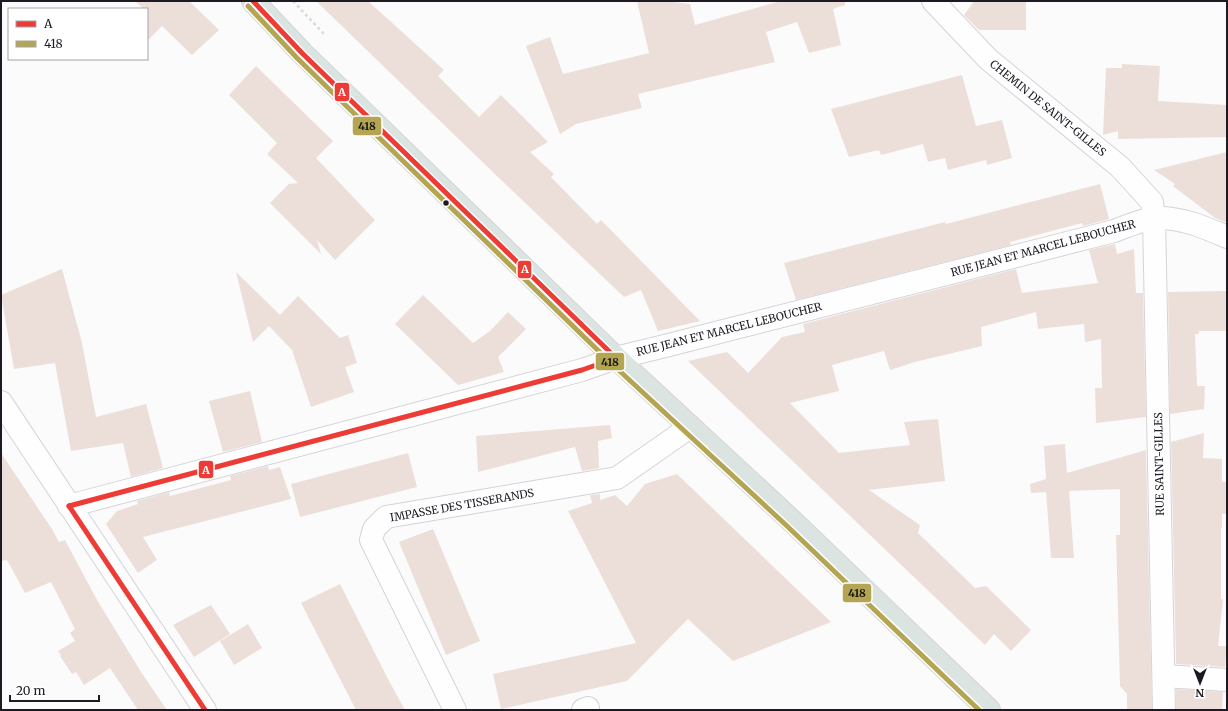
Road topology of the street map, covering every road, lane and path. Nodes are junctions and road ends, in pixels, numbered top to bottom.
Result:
1 (252, 1) edge
2 (933, 1) edge
3 (1154, 218) junction
4 (1227, 237) edge
5 (616, 358) junction
6 (1, 402) edge
7 (690, 427) junction
8 (69, 506) junction
9 (1164, 676) junction
10 (1227, 680) edge
11 (205, 710) edge
12 (455, 710) edge
13 (989, 710) edge
14 (1164, 710) edge

1 - 5 main road
2 - 3 street, CHEMIN DE SAINT-GILLES
3 - 4 street, RUE JEAN ET MARCEL LEBOUCHER
3 - 5 street, RUE JEAN ET MARCEL LEBOUCHER
3 - 9 street, RUE SAINT-GILLES
5 - 7 main road
5 - 8 street, RUE JEAN ET MARCEL LEBOUCHER
6 - 8 street
7 - 12 street, IMPASSE DES TISSERANDS
7 - 13 main road
8 - 11 street
9 - 10 street
9 - 14 street, RUE SAINT-GILLES

